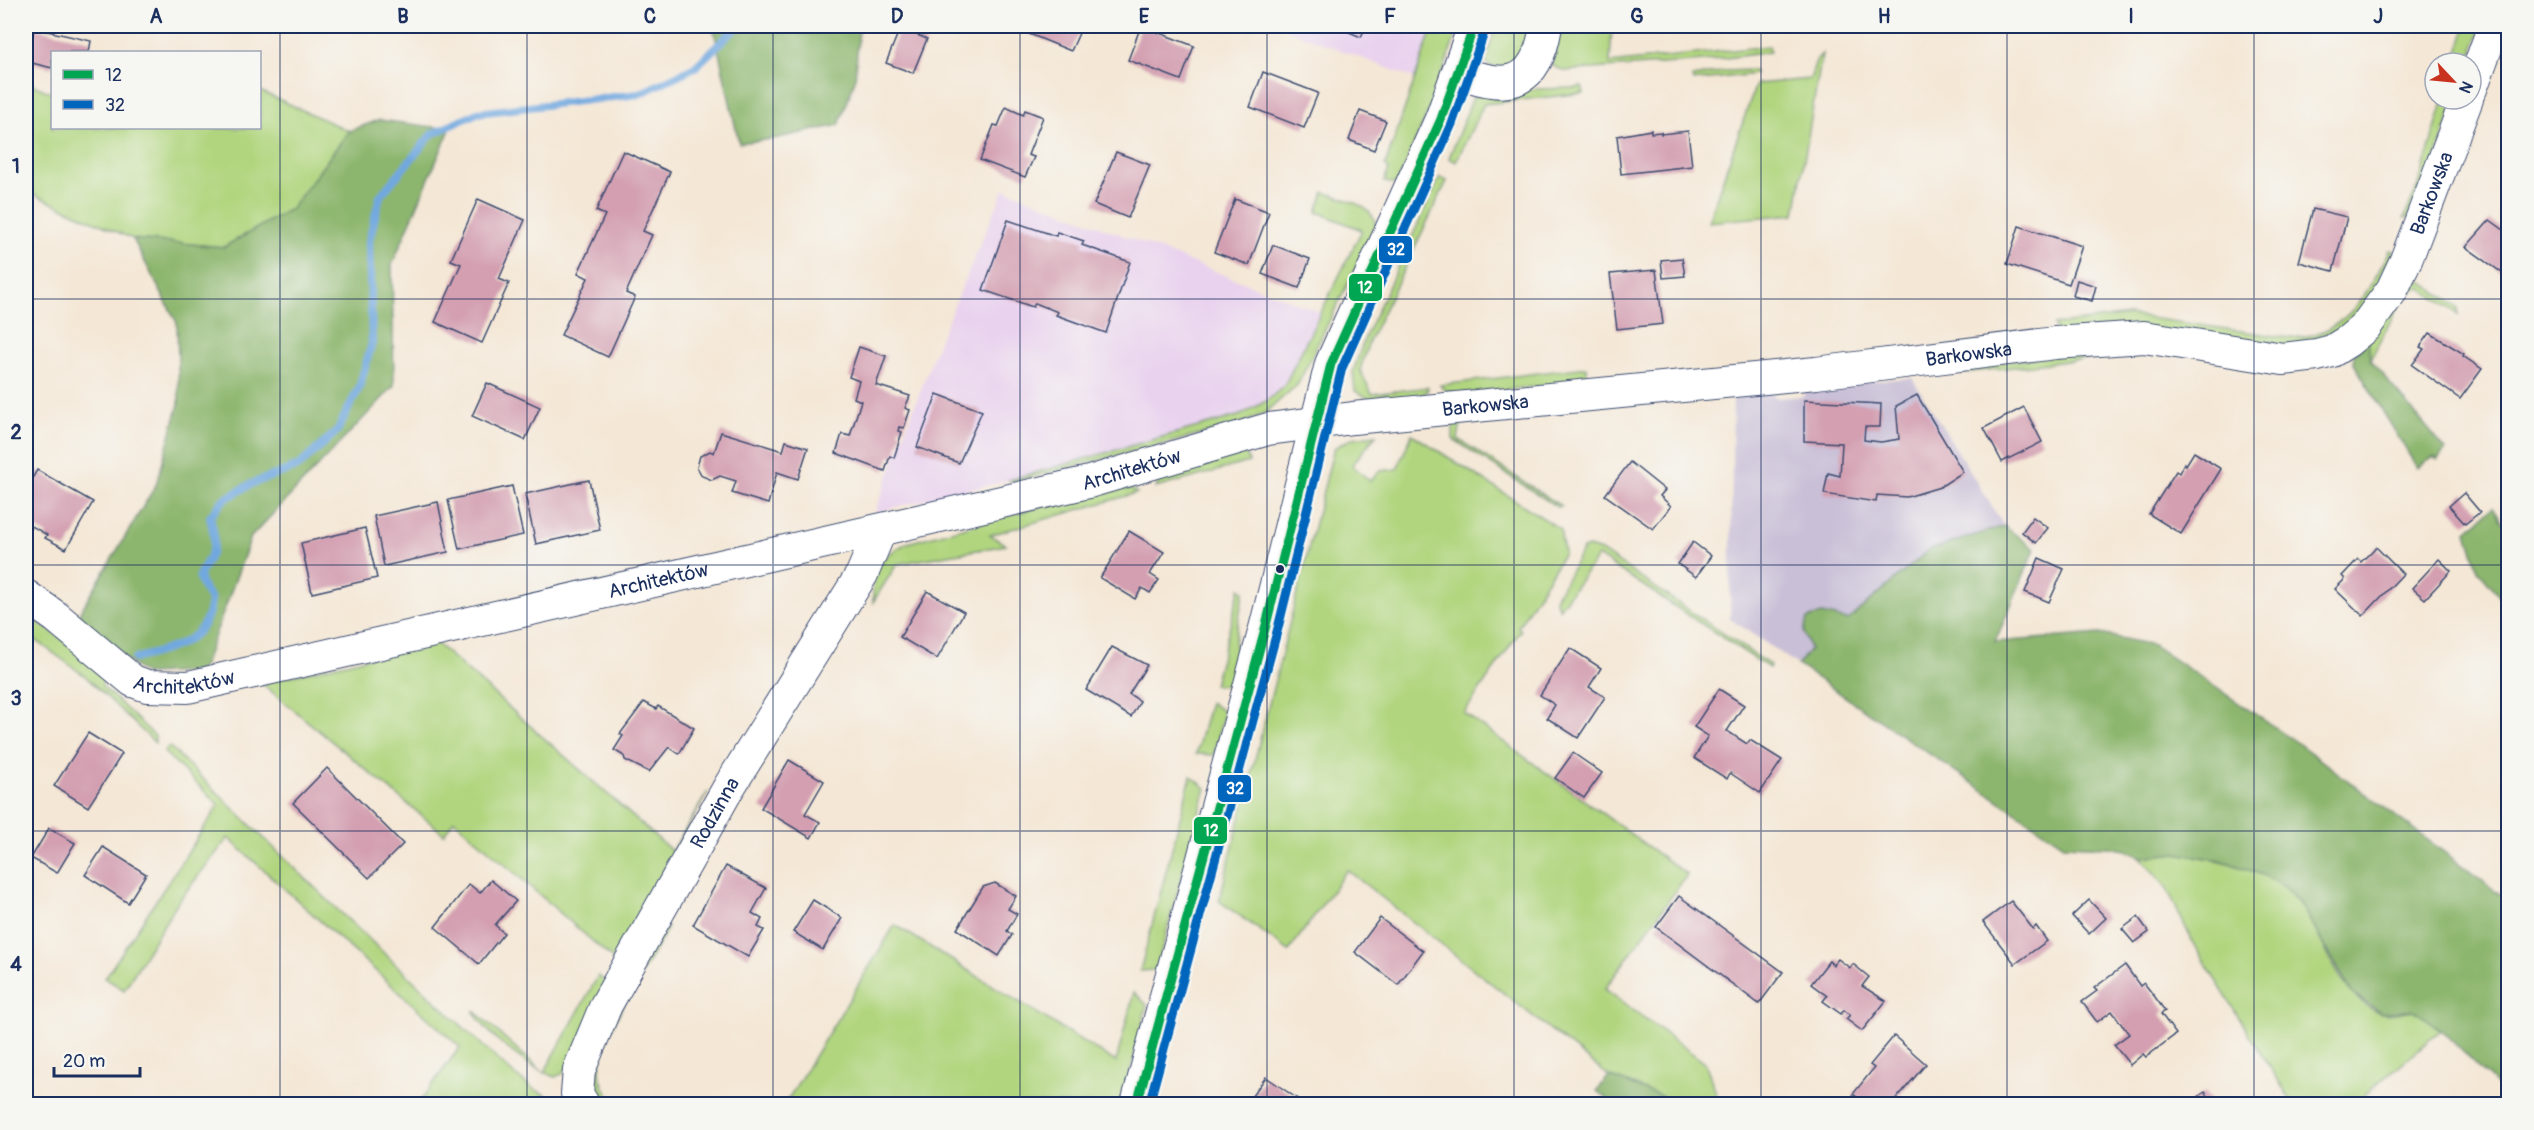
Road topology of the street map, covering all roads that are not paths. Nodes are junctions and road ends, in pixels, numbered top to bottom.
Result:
1 (1473, 26) edge
2 (1546, 26) edge
3 (2494, 26) edge
4 (2483, 56) edge
5 (1459, 72) junction
6 (2462, 111) edge
7 (1316, 423) junction
8 (880, 531) junction
9 (26, 596) edge
10 (583, 1104) edge
11 (1137, 1104) edge

1 - 5 street
2 - 5 street
3 - 4 street
5 - 7 street
6 - 7 street, Barkowska
7 - 8 street, Architektów
7 - 11 street
8 - 9 street, Architektów
8 - 10 street, Rodzinna

